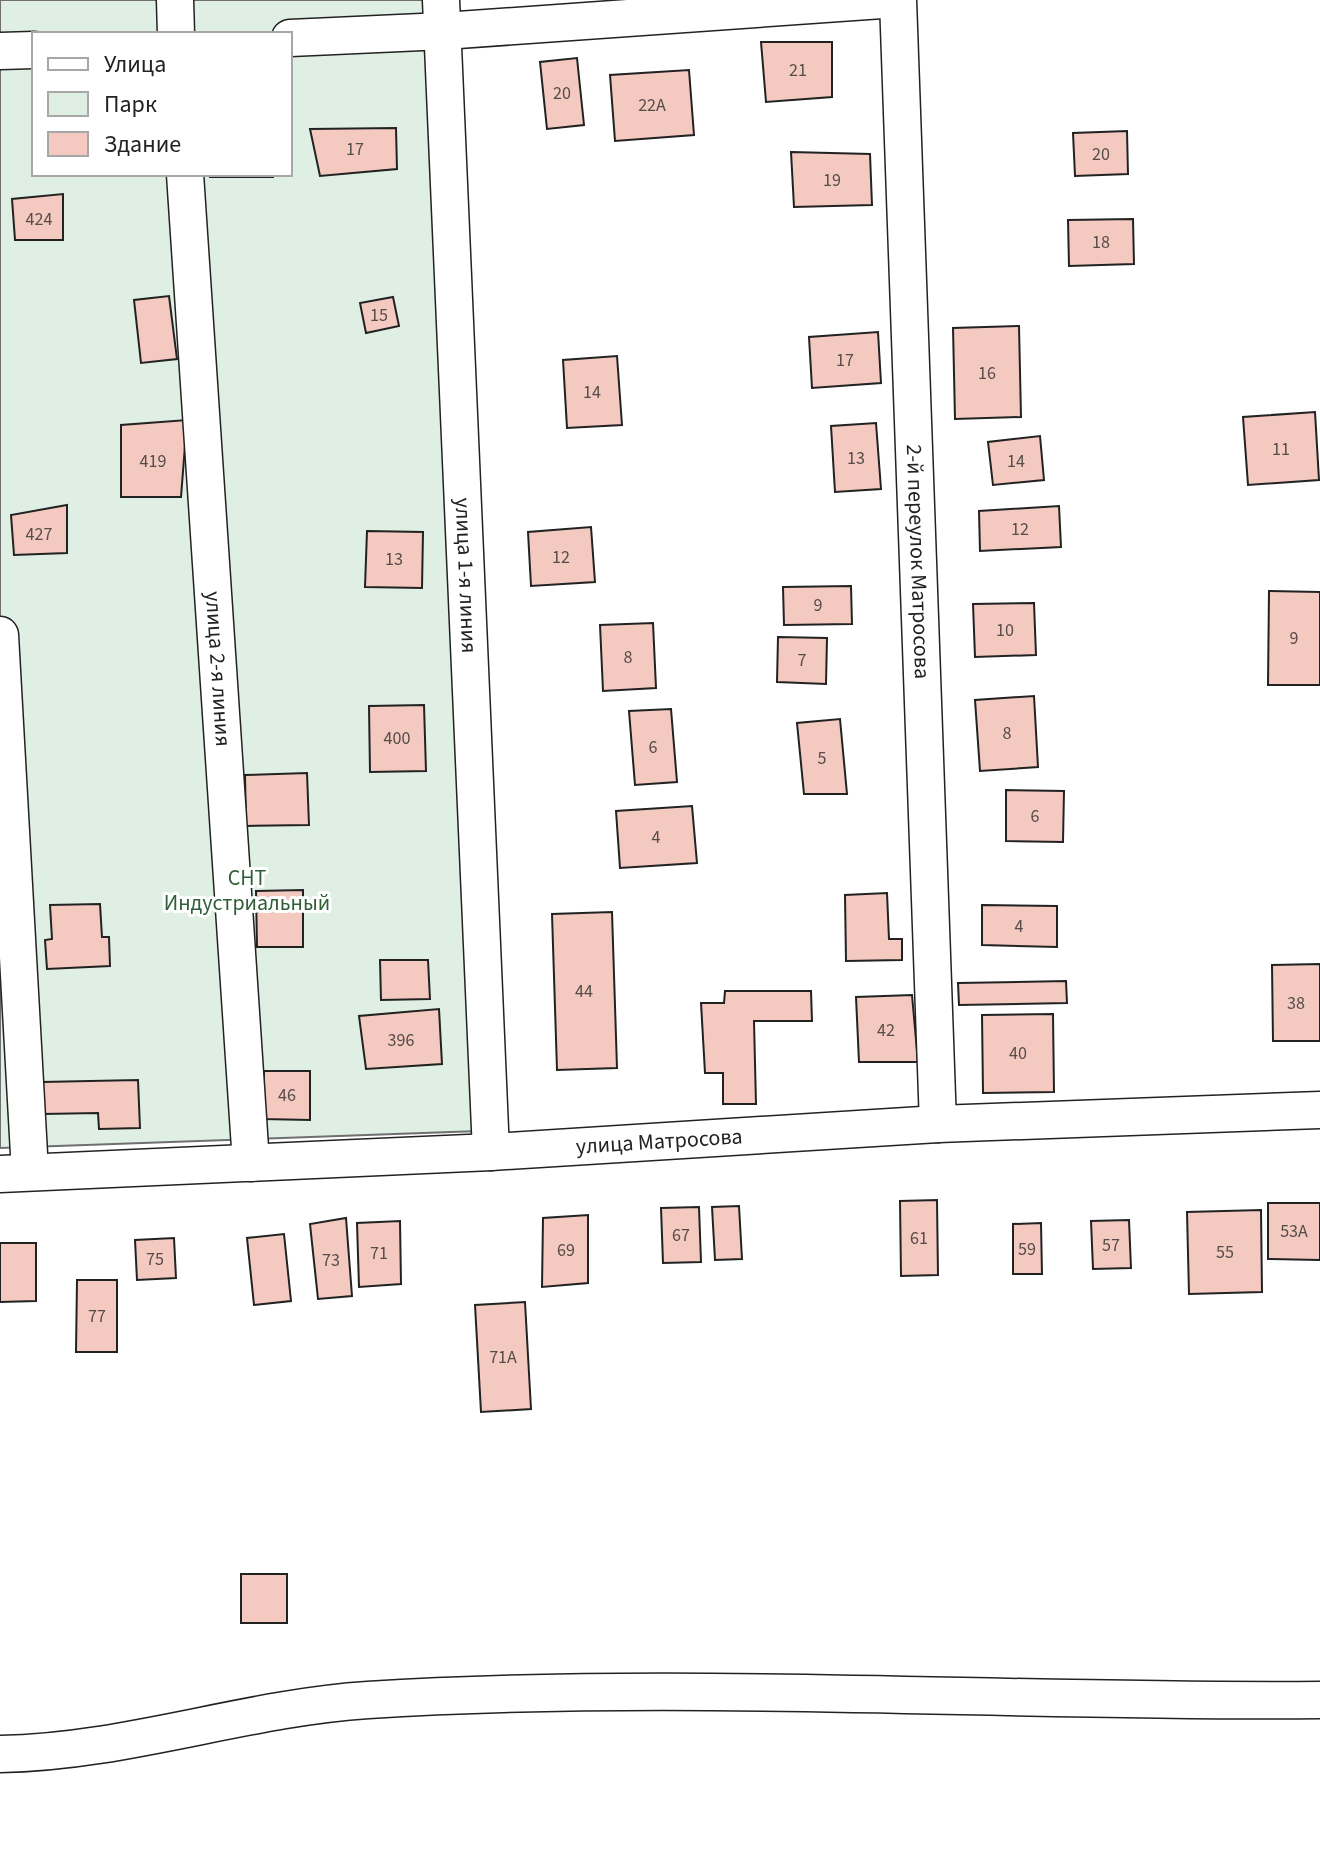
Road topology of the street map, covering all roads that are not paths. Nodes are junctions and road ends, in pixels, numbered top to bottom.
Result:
1 (175, 0) edge
2 (882, 0) edge
3 (898, 0) edge
4 (442, 16) edge
5 (176, 32) edge
6 (292, 38) edge
7 (32, 50) edge
8 (0, 51) edge
9 (185, 176) edge
10 (0, 635) edge
11 (1320, 1110) edge
12 (938, 1124) junction
13 (491, 1152) junction
14 (251, 1163) junction
15 (15, 1173) edge
16 (1320, 1700) edge
17 (0, 1754) edge

1 - 5 street
2 - 4 street
3 - 12 street, 2-й переулок Матросова
4 - 6 street
4 - 13 street, улица 1-я линия
7 - 8 street
9 - 14 street, улица 2-я линия
10 - 15 street
11 - 12 street, улица Матросова
12 - 13 street, улица Матросова
13 - 14 street, улица Матросова
14 - 15 street, улица Матросова
16 - 17 street

